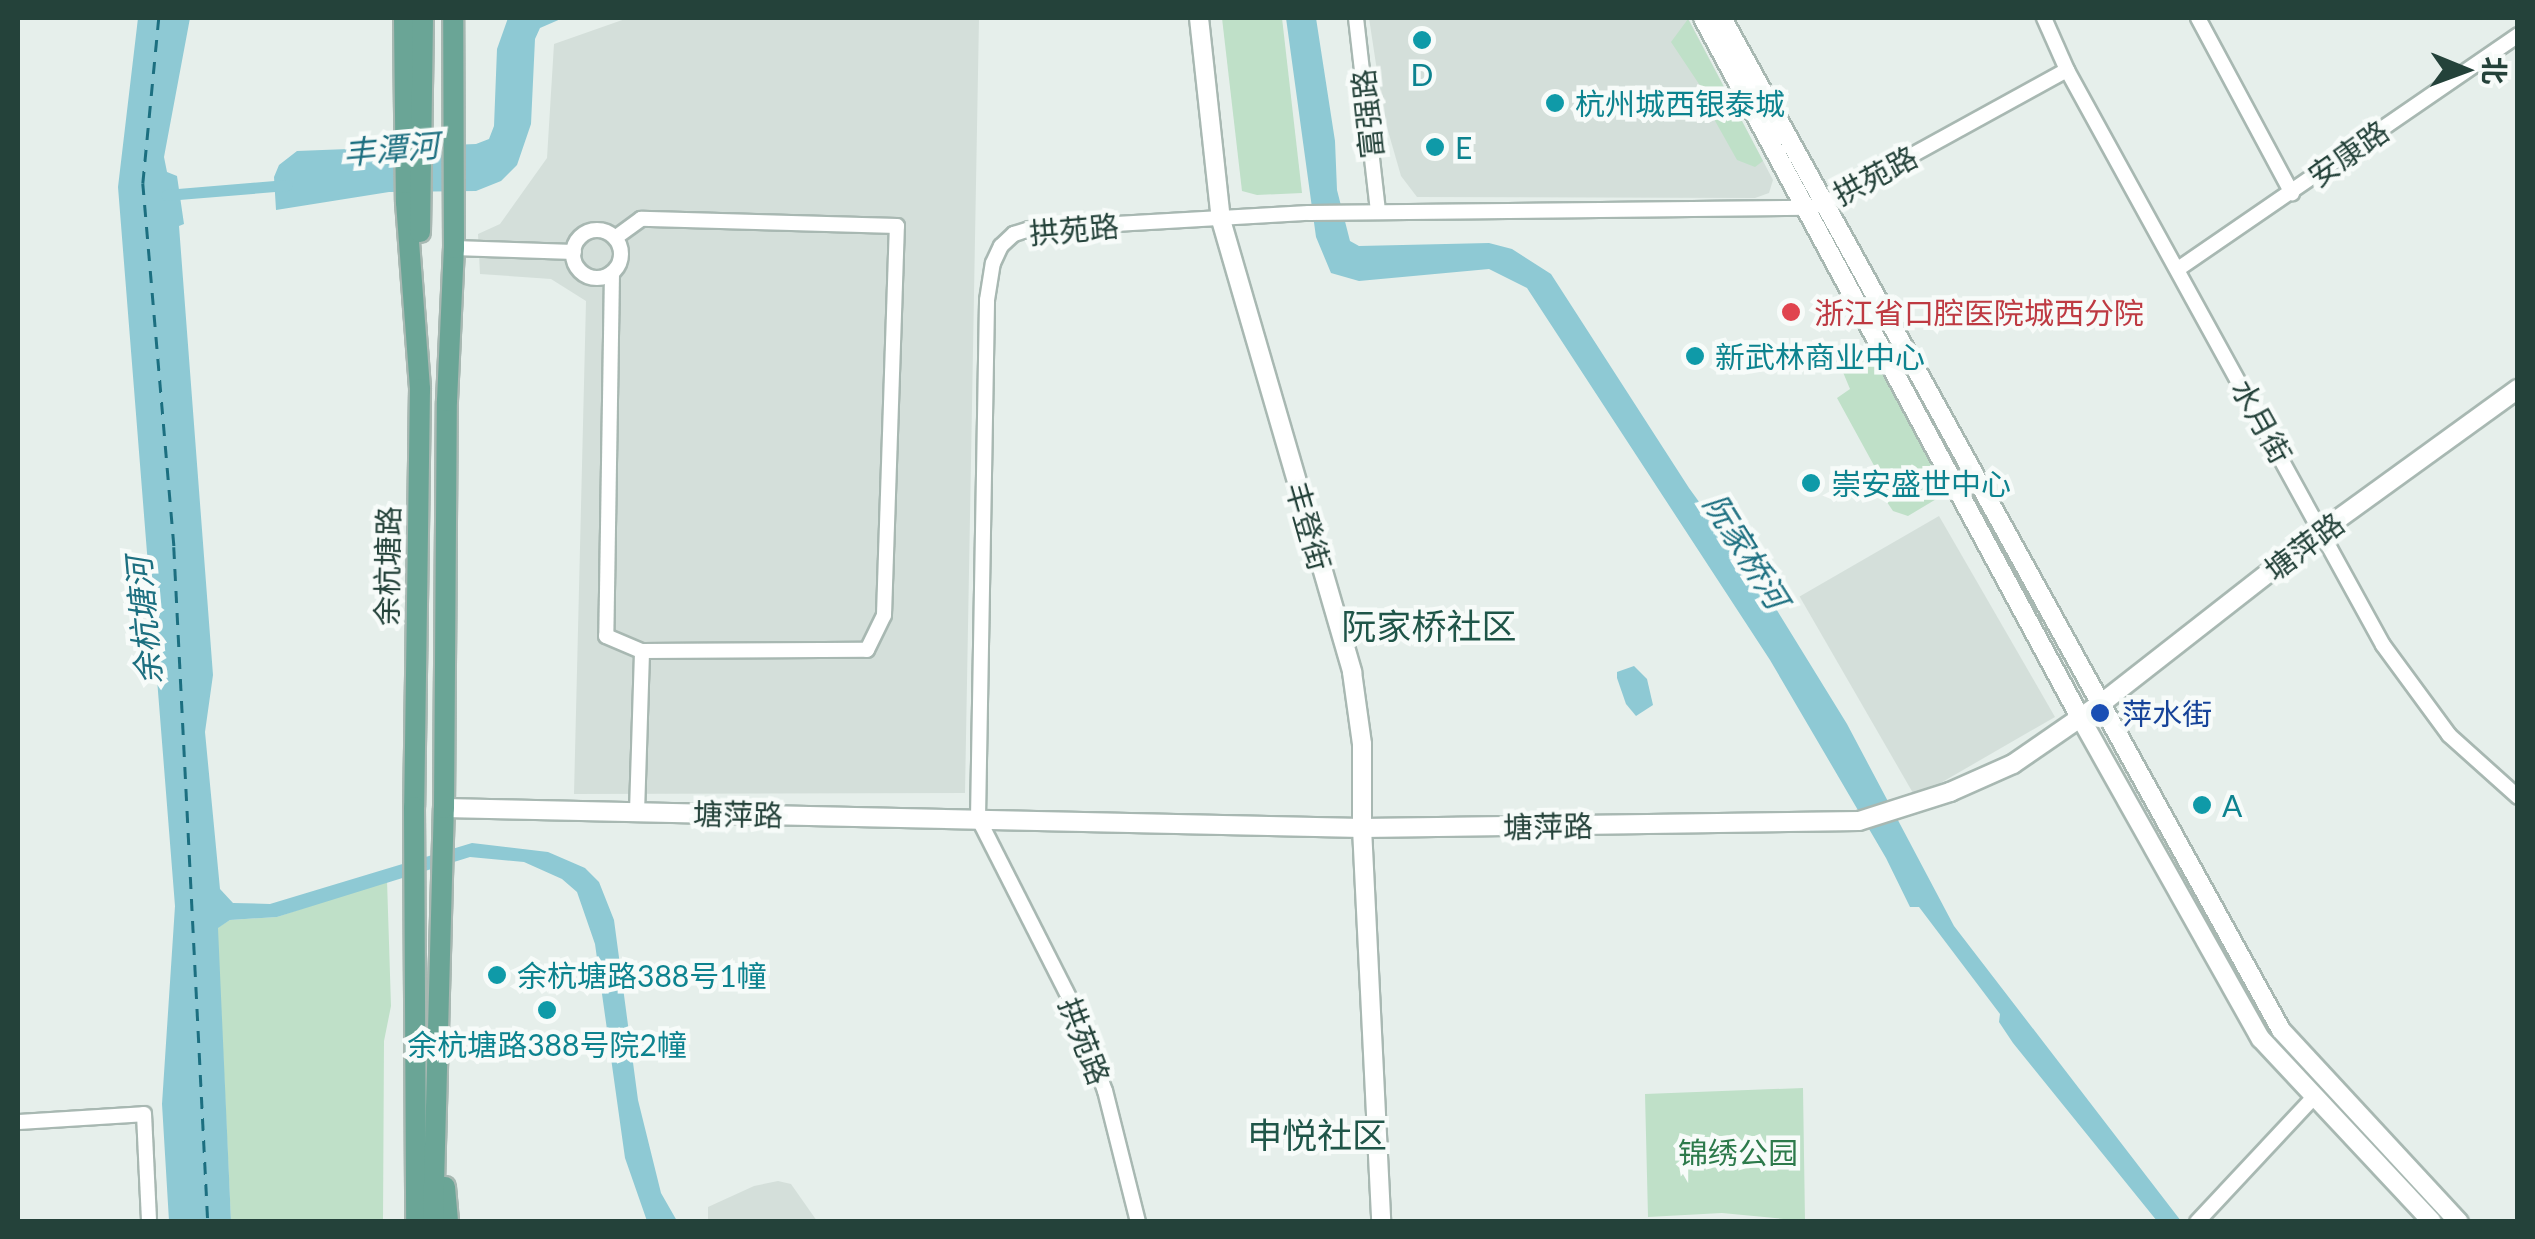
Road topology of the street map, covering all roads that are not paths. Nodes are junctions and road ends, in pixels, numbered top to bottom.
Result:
1 (404, 18) edge
2 (423, 18) edge
3 (439, 18) edge
4 (453, 18) edge
5 (1198, 18) edge
6 (1356, 18) edge
7 (1703, 18) edge
8 (1722, 18) edge
9 (2044, 18) edge
10 (2198, 18) edge
11 (2518, 36) edge
12 (2067, 70) junction
13 (430, 137) junction
14 (2292, 192) junction
15 (430, 203) junction
16 (1816, 205) junction
17 (1378, 211) junction
18 (1221, 220) junction
19 (615, 238) junction
20 (454, 248) junction
21 (574, 252) junction
22 (2178, 269) junction
23 (612, 273) junction
24 (2518, 389) edge
25 (446, 400) junction
26 (2323, 530) junction
27 (642, 651) junction
28 (2104, 702) junction
29 (2080, 718) junction
30 (2516, 794) edge
31 (444, 808) junction
32 (638, 812) junction
33 (978, 818) junction
34 (1362, 828) junction
35 (434, 1080) junction
36 (2315, 1096) junction
37 (412, 1116) junction
38 (18, 1122) edge
39 (149, 1222) edge
40 (404, 1222) edge
41 (416, 1222) edge
42 (433, 1222) edge
43 (448, 1222) edge
44 (1138, 1222) edge
45 (1380, 1222) edge
46 (2196, 1222) edge
47 (2432, 1222) edge
48 (2459, 1222) edge

1 - 13 main road, 余杭塘路
2 - 13 main road
3 - 13 main road
4 - 13 main road, 余杭塘路
5 - 18 street, 丰登街
6 - 17 street, 富强路
7 - 16 street
8 - 16 street
9 - 12 street, 水月街
10 - 14 street
11 - 14 street, 安康路
12 - 16 street, 拱苑路
12 - 22 street, 水月街
13 - 15 main road, 余杭塘路
13 - 15 main road, 余杭塘路
14 - 22 street, 安康路
15 - 20 main road, 余杭塘路
15 - 25 main road
15 - 37 main road, 余杭塘路
16 - 17 street, 拱苑路
16 - 28 street
16 - 29 street
17 - 18 street, 拱苑路
18 - 33 street, 拱苑路
18 - 34 street, 丰登街
19 - 21 street
19 - 23 street
19 - 27 street
20 - 21 street
20 - 25 main road, 余杭塘路
21 - 23 street
22 - 26 street, 水月街
23 - 27 street
24 - 26 street, 塘萍路
25 - 31 main road, 余杭塘路
26 - 28 street, 塘萍路
26 - 30 street, 水月街
27 - 32 street
28 - 29 street, 塘萍路
28 - 48 street
29 - 34 street, 塘萍路
29 - 36 street
31 - 32 street, 塘萍路
31 - 35 main road, 余杭塘路
32 - 33 street, 塘萍路
33 - 34 street, 塘萍路
33 - 44 street, 拱苑路
34 - 45 street, 丰登街
35 - 42 main road, 余杭塘路
35 - 43 main road, 余杭塘路
36 - 46 street
36 - 47 street
37 - 40 main road, 余杭塘路
37 - 41 main road, 余杭塘路
38 - 39 street

